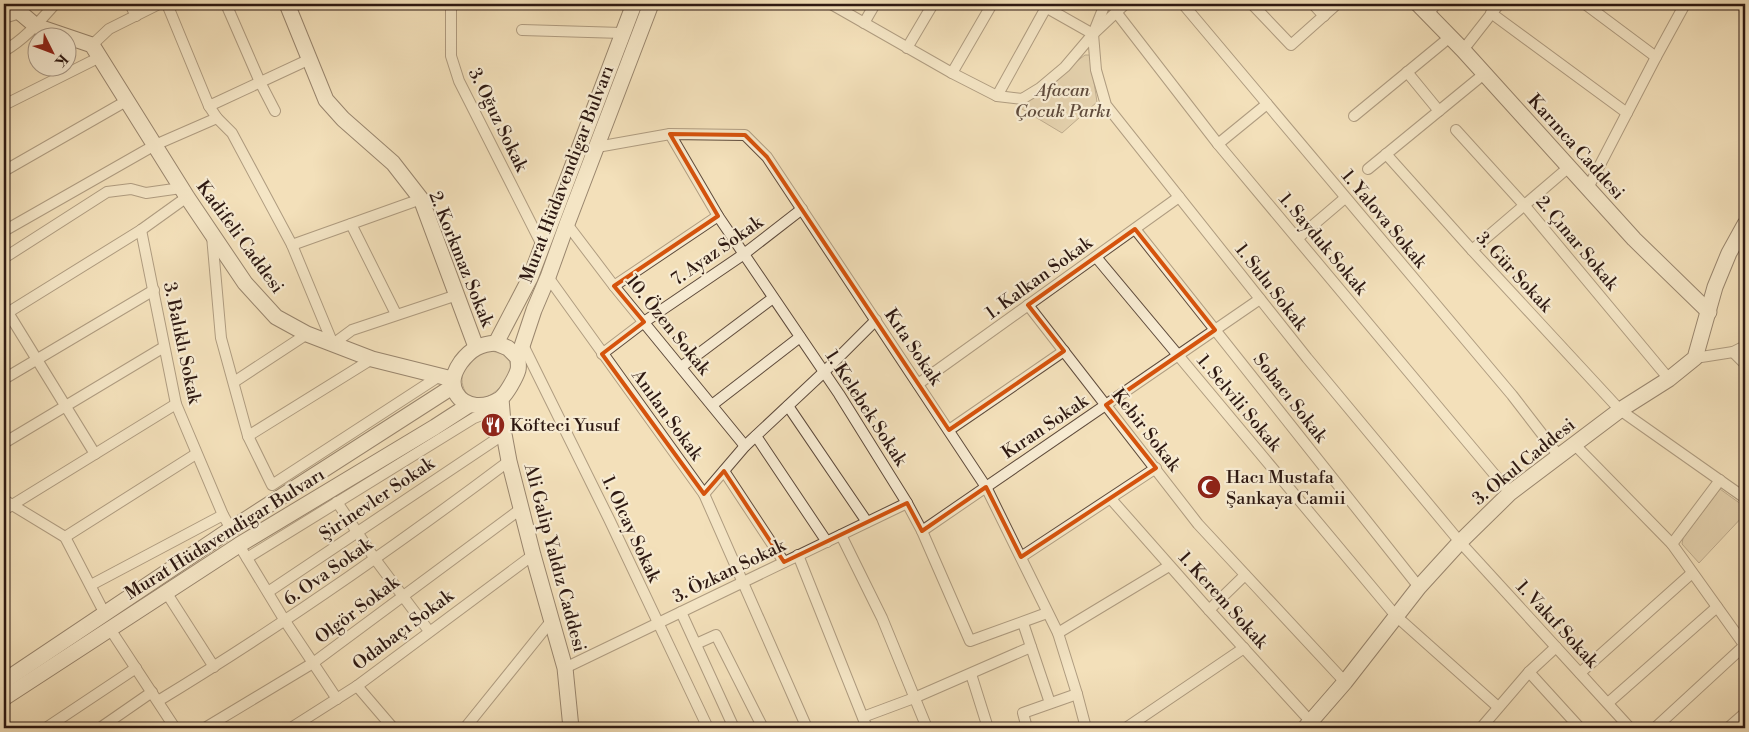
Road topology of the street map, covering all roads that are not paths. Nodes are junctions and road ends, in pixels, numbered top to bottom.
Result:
1 (55, 4) edge
2 (130, 4) edge
3 (160, 4) edge
4 (167, 4) edge
5 (226, 4) edge
6 (287, 4) edge
7 (452, 4) edge
8 (634, 4) edge
9 (652, 4) edge
10 (831, 4) edge
11 (875, 4) edge
12 (933, 4) edge
13 (992, 4) edge
14 (1105, 4) edge
15 (1125, 4) edge
16 (1183, 4) edge
17 (1252, 4) edge
18 (1313, 4) edge
19 (1337, 4) edge
20 (1498, 4) edge
21 (1585, 4) edge
22 (1685, 4) edge
23 (1045, 5) edge
24 (1427, 7) edge
25 (15, 8) edge
26 (1116, 12) junction
27 (1491, 13) junction
28 (136, 16) junction
29 (1324, 16) junction
30 (4, 18) edge
31 (864, 23) junction
32 (36, 26) junction
33 (522, 30) dead end
34 (622, 33) junction
35 (1093, 34) junction
36 (1450, 37) junction
37 (907, 48) junction
38 (1463, 50) junction
39 (4, 51) edge
40 (96, 51) junction
41 (1656, 57) junction
42 (310, 59) junction
43 (1407, 72) junction
44 (952, 73) junction
45 (1484, 74) junction
46 (260, 82) junction
47 (996, 96) junction
48 (128, 100) junction
49 (1267, 104) junction
50 (4, 105) edge
51 (209, 106) junction
52 (275, 111) dead end
53 (1439, 111) junction
54 (1627, 113) junction
55 (1354, 116) dead end
56 (217, 118) junction
57 (1456, 130) dead end
58 (670, 134) junction
59 (1218, 144) junction
60 (155, 146) junction
61 (597, 148) junction
62 (1386, 154) junction
63 (1569, 168) junction
64 (1368, 169) dead end
65 (4, 171) edge
66 (1588, 188) junction
67 (184, 193) junction
68 (1179, 197) junction
69 (1345, 198) junction
70 (421, 199) junction
71 (1525, 206) junction
72 (802, 209) junction
73 (718, 216) junction
74 (351, 224) junction
75 (567, 224) junction
76 (1745, 227) edge
77 (1135, 229) junction
78 (141, 230) junction
79 (4, 231) edge
80 (212, 232) junction
81 (1298, 238) junction
82 (292, 245) junction
83 (542, 245) junction
84 (1472, 250) junction
85 (744, 254) junction
86 (1096, 257) junction
87 (4, 258) edge
88 (548, 277) junction
89 (614, 286) junction
90 (154, 290) junction
91 (457, 295) junction
92 (774, 298) junction
93 (1260, 299) junction
94 (1028, 305) junction
95 (5, 312) edge
96 (1709, 312) junction
97 (396, 314) junction
98 (876, 320) junction
99 (644, 322) junction
100 (1215, 330) junction
101 (307, 334) junction
102 (800, 337) junction
103 (496, 343) junction
104 (333, 344) junction
105 (1745, 346) edge
106 (164, 347) junction
107 (476, 347) junction
108 (1064, 351) junction
109 (520, 352) junction
110 (1733, 352) junction
111 (602, 354) junction
112 (1178, 356) junction
113 (36, 358) junction
114 (1696, 358) junction
115 (372, 359) junction
116 (1745, 364) edge
117 (681, 366) junction
118 (824, 372) junction
119 (4, 379) edge
120 (1669, 379) junction
121 (447, 381) junction
122 (234, 382) junction
123 (918, 384) junction
124 (501, 403) junction
125 (176, 404) junction
126 (65, 405) junction
127 (469, 405) junction
128 (712, 405) junction
129 (1106, 405) junction
130 (788, 406) junction
131 (1620, 410) junction
132 (949, 430) junction
133 (504, 434) junction
134 (248, 436) junction
135 (756, 436) junction
136 (4, 443) edge
137 (1574, 444) junction
138 (745, 446) junction
139 (95, 454) junction
140 (196, 454) junction
141 (1559, 456) junction
142 (509, 461) junction
143 (1156, 468) junction
144 (724, 471) junction
145 (1720, 480) junction
146 (986, 487) junction
147 (1510, 493) junction
148 (704, 494) junction
149 (1745, 498) edge
150 (1112, 499) junction
151 (337, 502) junction
152 (907, 503) junction
153 (6, 505) edge
154 (522, 508) junction
155 (222, 515) junction
156 (867, 522) junction
157 (231, 529) junction
158 (922, 531) junction
159 (356, 533) junction
160 (841, 535) junction
161 (65, 537) junction
162 (827, 542) junction
163 (1460, 542) junction
164 (1672, 544) junction
165 (239, 545) junction
166 (532, 555) junction
167 (798, 555) junction
168 (1021, 557) junction
169 (247, 558) junction
170 (375, 559) junction
171 (784, 562) junction
172 (1169, 566) junction
173 (1692, 573) junction
174 (1245, 575) junction
175 (743, 582) junction
176 (90, 585) junction
177 (1419, 587) junction
178 (166, 592) junction
179 (268, 592) junction
180 (403, 596) junction
181 (1717, 607) junction
182 (1208, 610) junction
183 (681, 612) junction
184 (1047, 612) junction
185 (105, 614) junction
186 (1396, 616) junction
187 (552, 620) junction
188 (285, 621) junction
189 (657, 623) junction
190 (1023, 623) junction
191 (110, 629) junction
192 (429, 631) junction
193 (1058, 633) junction
194 (696, 644) junction
195 (1745, 645) edge
196 (1031, 647) junction
197 (1556, 647) junction
198 (1244, 648) junction
199 (313, 663) junction
200 (214, 667) junction
201 (136, 668) junction
202 (565, 668) junction
203 (1529, 672) junction
204 (971, 674) junction
205 (1580, 674) junction
206 (4, 681) edge
207 (1345, 682) junction
208 (357, 686) junction
209 (1078, 694) junction
210 (155, 696) junction
211 (4, 698) edge
212 (914, 698) junction
213 (337, 699) junction
214 (1608, 703) junction
215 (1050, 704) junction
216 (1498, 707) junction
217 (1745, 713) edge
218 (863, 717) junction
219 (1308, 725) edge
220 (1132, 727) edge
221 (46, 728) edge
222 (100, 728) edge
223 (175, 728) edge
224 (205, 728) edge
225 (291, 728) edge
226 (393, 728) edge
227 (465, 728) edge
228 (571, 728) edge
229 (708, 728) edge
230 (734, 728) edge
231 (763, 728) edge
232 (807, 728) edge
233 (867, 728) edge
234 (927, 728) edge
235 (988, 728) edge
236 (1027, 728) edge
237 (1086, 728) edge
238 (1481, 728) edge
239 (1580, 728) edge
240 (1630, 728) edge
241 (1655, 728) edge
242 (1728, 728) edge

1 - 32 street
2 - 28 street
3 - 28 street
4 - 51 street
5 - 46 street
6 - 42 main road
7 - 83 street, 3. Oğuz Sokak
8 - 34 main road, Murat Hüdavendigar Bulvarı
9 - 61 main road, Murat Hüdavendigar Bulvarı
10 - 31 street
11 - 31 street
12 - 37 street
13 - 44 street
14 - 35 street
15 - 26 street
16 - 49 street, 1. Yalova Sokak
17 - 29 street
18 - 29 street
19 - 29 street
20 - 27 street
21 - 41 street
22 - 41 street
23 - 35 street
23 - 47 street
24 - 36 main road, Karınca Caddesi
25 - 30 street
25 - 32 main road
26 - 35 street
26 - 59 street, 1. Sayduk Sokak
27 - 38 street
27 - 54 street
28 - 40 street
31 - 37 street
32 - 39 street
32 - 40 main road
33 - 34 street
34 - 83 main road, Murat Hüdavendigar Bulvarı
35 - 47 street
35 - 68 street, 1. Sulu Sokak
36 - 38 main road, Karınca Caddesi
36 - 43 street
37 - 44 street
38 - 45 main road, Karınca Caddesi
40 - 48 main road, Kadifeli Caddesi
40 - 50 street
41 - 54 street
42 - 46 street
42 - 70 main road, 2. Korkmaz Sokak
43 - 53 street
43 - 55 street
44 - 47 street
45 - 53 street
45 - 63 main road, Karınca Caddesi
46 - 51 street
46 - 52 street
48 - 60 main road, Kadifeli Caddesi
48 - 65 street
49 - 59 street
49 - 69 street, 1. Yalova Sokak
51 - 56 street
53 - 62 street
54 - 66 street
56 - 60 street
56 - 82 street
57 - 71 street, 2. Çınar Sokak
58 - 61 street, Kıta Sokak
58 - 72 street, Kıta Sokak
58 - 73 street, 1. Kelebek Sokak
59 - 81 street, 1. Sayduk Sokak
60 - 67 main road, Kadifeli Caddesi
60 - 79 street
61 - 75 main road, Murat Hüdavendigar Bulvarı
62 - 64 street
62 - 84 street, 3. Gür Sokak
63 - 66 main road, Karınca Caddesi
63 - 71 street
66 - 96 main road, Karınca Caddesi
67 - 78 street
67 - 80 main road, Kadifeli Caddesi
67 - 87 street
68 - 77 street, 1. Kalkan Sokak
68 - 93 street, 1. Sulu Sokak
69 - 81 street
69 - 141 street, 1. Yalova Sokak
70 - 74 street
70 - 91 main road, 2. Korkmaz Sokak
71 - 84 street
71 - 120 street, 2. Çınar Sokak
72 - 85 street, 7. Ayaz Sokak
72 - 98 street, Kıta Sokak
73 - 85 street, 1. Kelebek Sokak
73 - 89 street
74 - 82 street
74 - 97 street
75 - 88 main road, Murat Hüdavendigar Bulvarı
75 - 89 street, 10. Özen Sokak
76 - 96 main road
77 - 86 street, 1. Kalkan Sokak
77 - 100 street, Sobacı Sokak
78 - 90 street, 3. Balıklı Sokak
78 - 95 street
80 - 101 main road, Kadifeli Caddesi
80 - 122 street
81 - 147 street, 1. Sayduk Sokak
82 - 104 street
83 - 103 main road, Murat Hüdavendigar Bulvarı
84 - 131 street, 3. Gür Sokak
85 - 92 street, 1. Kelebek Sokak
85 - 99 street, 7. Ayaz Sokak
86 - 94 street, 1. Kalkan Sokak
86 - 112 street, 1. Selvili Sokak
88 - 109 main road, Murat Hüdavendigar Bulvarı
88 - 111 street, Anılan Sokak
89 - 99 street, 10. Özen Sokak
90 - 106 street, 3. Balıklı Sokak
90 - 113 street
91 - 97 street
91 - 107 main road, 2. Korkmaz Sokak
92 - 102 street, 1. Kelebek Sokak
92 - 117 street
93 - 100 street, Kıran Sokak
93 - 163 street, 1. Sulu Sokak
94 - 108 street, Kebir Sokak
94 - 123 street, 1. Kalkan Sokak
95 - 113 street
96 - 114 main road
97 - 104 street
98 - 118 street
98 - 123 street, Kıta Sokak
99 - 111 street, 7. Ayaz Sokak
99 - 117 street, 10. Özen Sokak
100 - 112 street, Kıran Sokak
100 - 177 street, Sobacı Sokak
101 - 104 main road, Kadifeli Caddesi
101 - 122 street
102 - 118 street, 1. Kelebek Sokak
102 - 128 street
103 - 107 main road
103 - 109 main road
104 - 115 main road, Kadifeli Caddesi
105 - 110 street
106 - 125 street, 3. Balıklı Sokak
106 - 126 street
107 - 121 main road
108 - 129 street, Kebir Sokak
108 - 132 street
109 - 124 main road
109 - 189 street, 1. Olcay Sokak
110 - 114 street
110 - 116 street
111 - 148 street, Anılan Sokak
112 - 129 street, Kıran Sokak
112 - 186 street, 1. Selvili Sokak
113 - 119 street
113 - 126 street
114 - 120 main road, 3. Okul Caddesi
115 - 121 main road, Kadifeli Caddesi
115 - 134 street
117 - 128 street, 10. Özen Sokak
118 - 130 street
118 - 152 street, 1. Kelebek Sokak
120 - 131 main road, 3. Okul Caddesi
121 - 127 main road
121 - 134 street
121 - 157 main road, Murat Hüdavendigar Bulvarı
122 - 134 street
123 - 132 street, Kıta Sokak
124 - 127 main road
124 - 133 main road, Ali Galip Yaldız Caddesi
124 - 151 street
125 - 139 street
125 - 140 street, 3. Balıklı Sokak
126 - 136 street
126 - 139 street
127 - 165 main road, Murat Hüdavendigar Bulvarı
128 - 138 street, 10. Özen Sokak
129 - 143 street, Kebir Sokak
129 - 146 street, Kıran Sokak
130 - 135 street
130 - 156 street
131 - 137 main road, 3. Okul Caddesi
131 - 145 street, 3. Gür Sokak
132 - 146 street, Kıta Sokak
133 - 142 main road, Ali Galip Yaldız Caddesi
133 - 159 street, Şirinevler Sokak
135 - 138 street
135 - 162 street
137 - 141 main road, 3. Okul Caddesi
137 - 164 street
138 - 144 street
139 - 153 street
140 - 155 street, 3. Balıklı Sokak
140 - 161 street
141 - 147 main road, 3. Okul Caddesi
142 - 154 main road, Ali Galip Yaldız Caddesi
142 - 170 street, 6. Ova Sokak
143 - 150 street
143 - 174 street, Kebir Sokak
144 - 148 street
144 - 171 street
145 - 149 street, 3. Gür Sokak
145 - 164 street
146 - 158 street, Kıran Sokak
146 - 168 street, Kıta Sokak
147 - 163 main road, 3. Okul Caddesi
148 - 175 street, Anılan Sokak
150 - 168 street
150 - 172 street, 1. Kerem Sokak
151 - 159 street
151 - 169 street
152 - 156 street, 3. Özkan Sokak
152 - 158 street, 1. Kelebek Sokak
153 - 161 street
154 - 166 main road, Ali Galip Yaldız Caddesi
154 - 180 street, Olgör Sokak
155 - 157 street, 3. Balıklı Sokak
155 - 176 street
156 - 160 street, 3. Özkan Sokak
157 - 185 main road, Murat Hüdavendigar Bulvarı
158 - 190 street, 1. Kelebek Sokak
159 - 170 street
159 - 179 street, Şirinevler Sokak
160 - 162 street, 3. Özkan Sokak
160 - 212 street
161 - 176 street
162 - 167 street, 3. Özkan Sokak
163 - 177 main road, 3. Okul Caddesi
163 - 197 street, 1. Vakıf Sokak
164 - 173 street
165 - 169 street
165 - 178 main road, Murat Hüdavendigar Bulvarı
166 - 187 main road, Ali Galip Yaldız Caddesi
166 - 192 street, Odabaçı Sokak
167 - 171 street, 3. Özkan Sokak
167 - 218 street
168 - 184 street, Kıta Sokak
169 - 179 street
170 - 180 street
170 - 188 street, 6. Ova Sokak
171 - 175 street, 3. Özkan Sokak
172 - 182 street, 1. Kerem Sokak
172 - 193 street
173 - 181 street
173 - 205 street
174 - 182 street
174 - 207 street, Kebir Sokak
175 - 183 street, 3. Özkan Sokak
175 - 232 street, Anılan Sokak
176 - 185 street
177 - 186 main road, 3. Okul Caddesi
178 - 191 main road, Murat Hüdavendigar Bulvarı
178 - 200 street
179 - 188 street
180 - 192 street
180 - 199 street, Olgör Sokak
181 - 195 street
181 - 214 street
182 - 198 street, 1. Kerem Sokak
183 - 189 street, 3. Özkan Sokak
183 - 194 street
184 - 190 street, 1. Kelebek Sokak
184 - 193 street, Kıta Sokak
185 - 206 main road, Murat Hüdavendigar Bulvarı
186 - 207 main road, 3. Okul Caddesi
186 - 216 street, 1. Selvili Sokak
187 - 202 main road, Ali Galip Yaldız Caddesi
187 - 227 street
188 - 199 street
188 - 200 street, 6. Ova Sokak
189 - 202 street, 3. Özkan Sokak
189 - 229 street, 1. Olcay Sokak
190 - 196 street
191 - 201 street
191 - 211 main road, Murat Hüdavendigar Bulvarı
192 - 208 street, Odabaçı Sokak
193 - 209 street, Kıta Sokak
194 - 230 street
194 - 231 street
195 - 241 street
196 - 204 street
196 - 215 street
197 - 203 street
197 - 205 street, 1. Vakıf Sokak
198 - 219 street, 1. Kerem Sokak
198 - 220 street
199 - 213 street
199 - 224 street, Olgör Sokak
200 - 210 street, 6. Ova Sokak
201 - 210 street
201 - 221 street
202 - 228 main road, Ali Galip Yaldız Caddesi
203 - 216 street
203 - 239 street
204 - 212 street
204 - 235 street
205 - 214 street, 1. Vakıf Sokak
207 - 219 main road, 3. Okul Caddesi
208 - 213 street, Odabaçı Sokak
208 - 226 street
209 - 215 street
209 - 237 street, Kıta Sokak
210 - 222 street, 6. Ova Sokak
210 - 223 street
212 - 218 street
212 - 234 street
213 - 225 street, Odabaçı Sokak
214 - 240 street, 1. Vakıf Sokak
215 - 236 street
216 - 238 street
217 - 242 street
218 - 233 street

